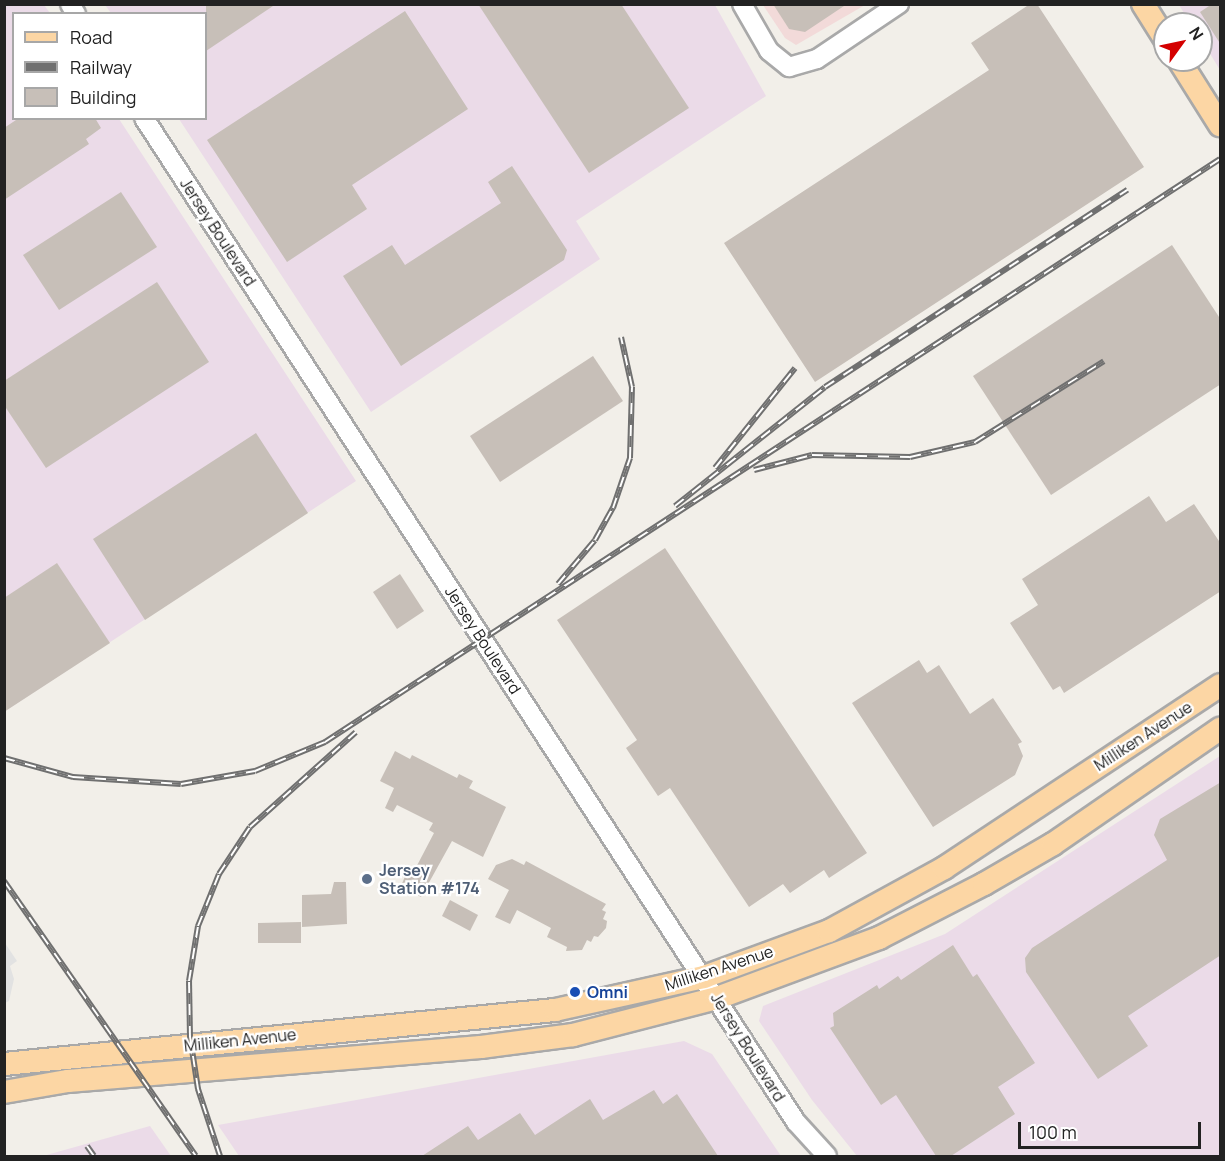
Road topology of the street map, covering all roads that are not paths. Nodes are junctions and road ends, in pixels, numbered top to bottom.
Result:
1 (742, 4) edge
2 (899, 4) edge
3 (1143, 4) edge
4 (1153, 20) edge
5 (1187, 72) edge
6 (145, 120) edge
7 (1221, 125) edge
8 (1221, 685) edge
9 (1221, 729) edge
10 (704, 977) junction
11 (717, 998) junction
12 (4, 1064) edge
13 (4, 1092) edge
14 (827, 1156) edge

1 - 2 street
3 - 4 main road
5 - 7 main road
6 - 10 street, Jersey Boulevard
8 - 10 main road, Milliken Avenue
9 - 11 main road, Milliken Avenue
10 - 11 street, Jersey Boulevard
10 - 12 main road, Milliken Avenue
11 - 13 main road, Milliken Avenue
11 - 14 street, Jersey Boulevard

